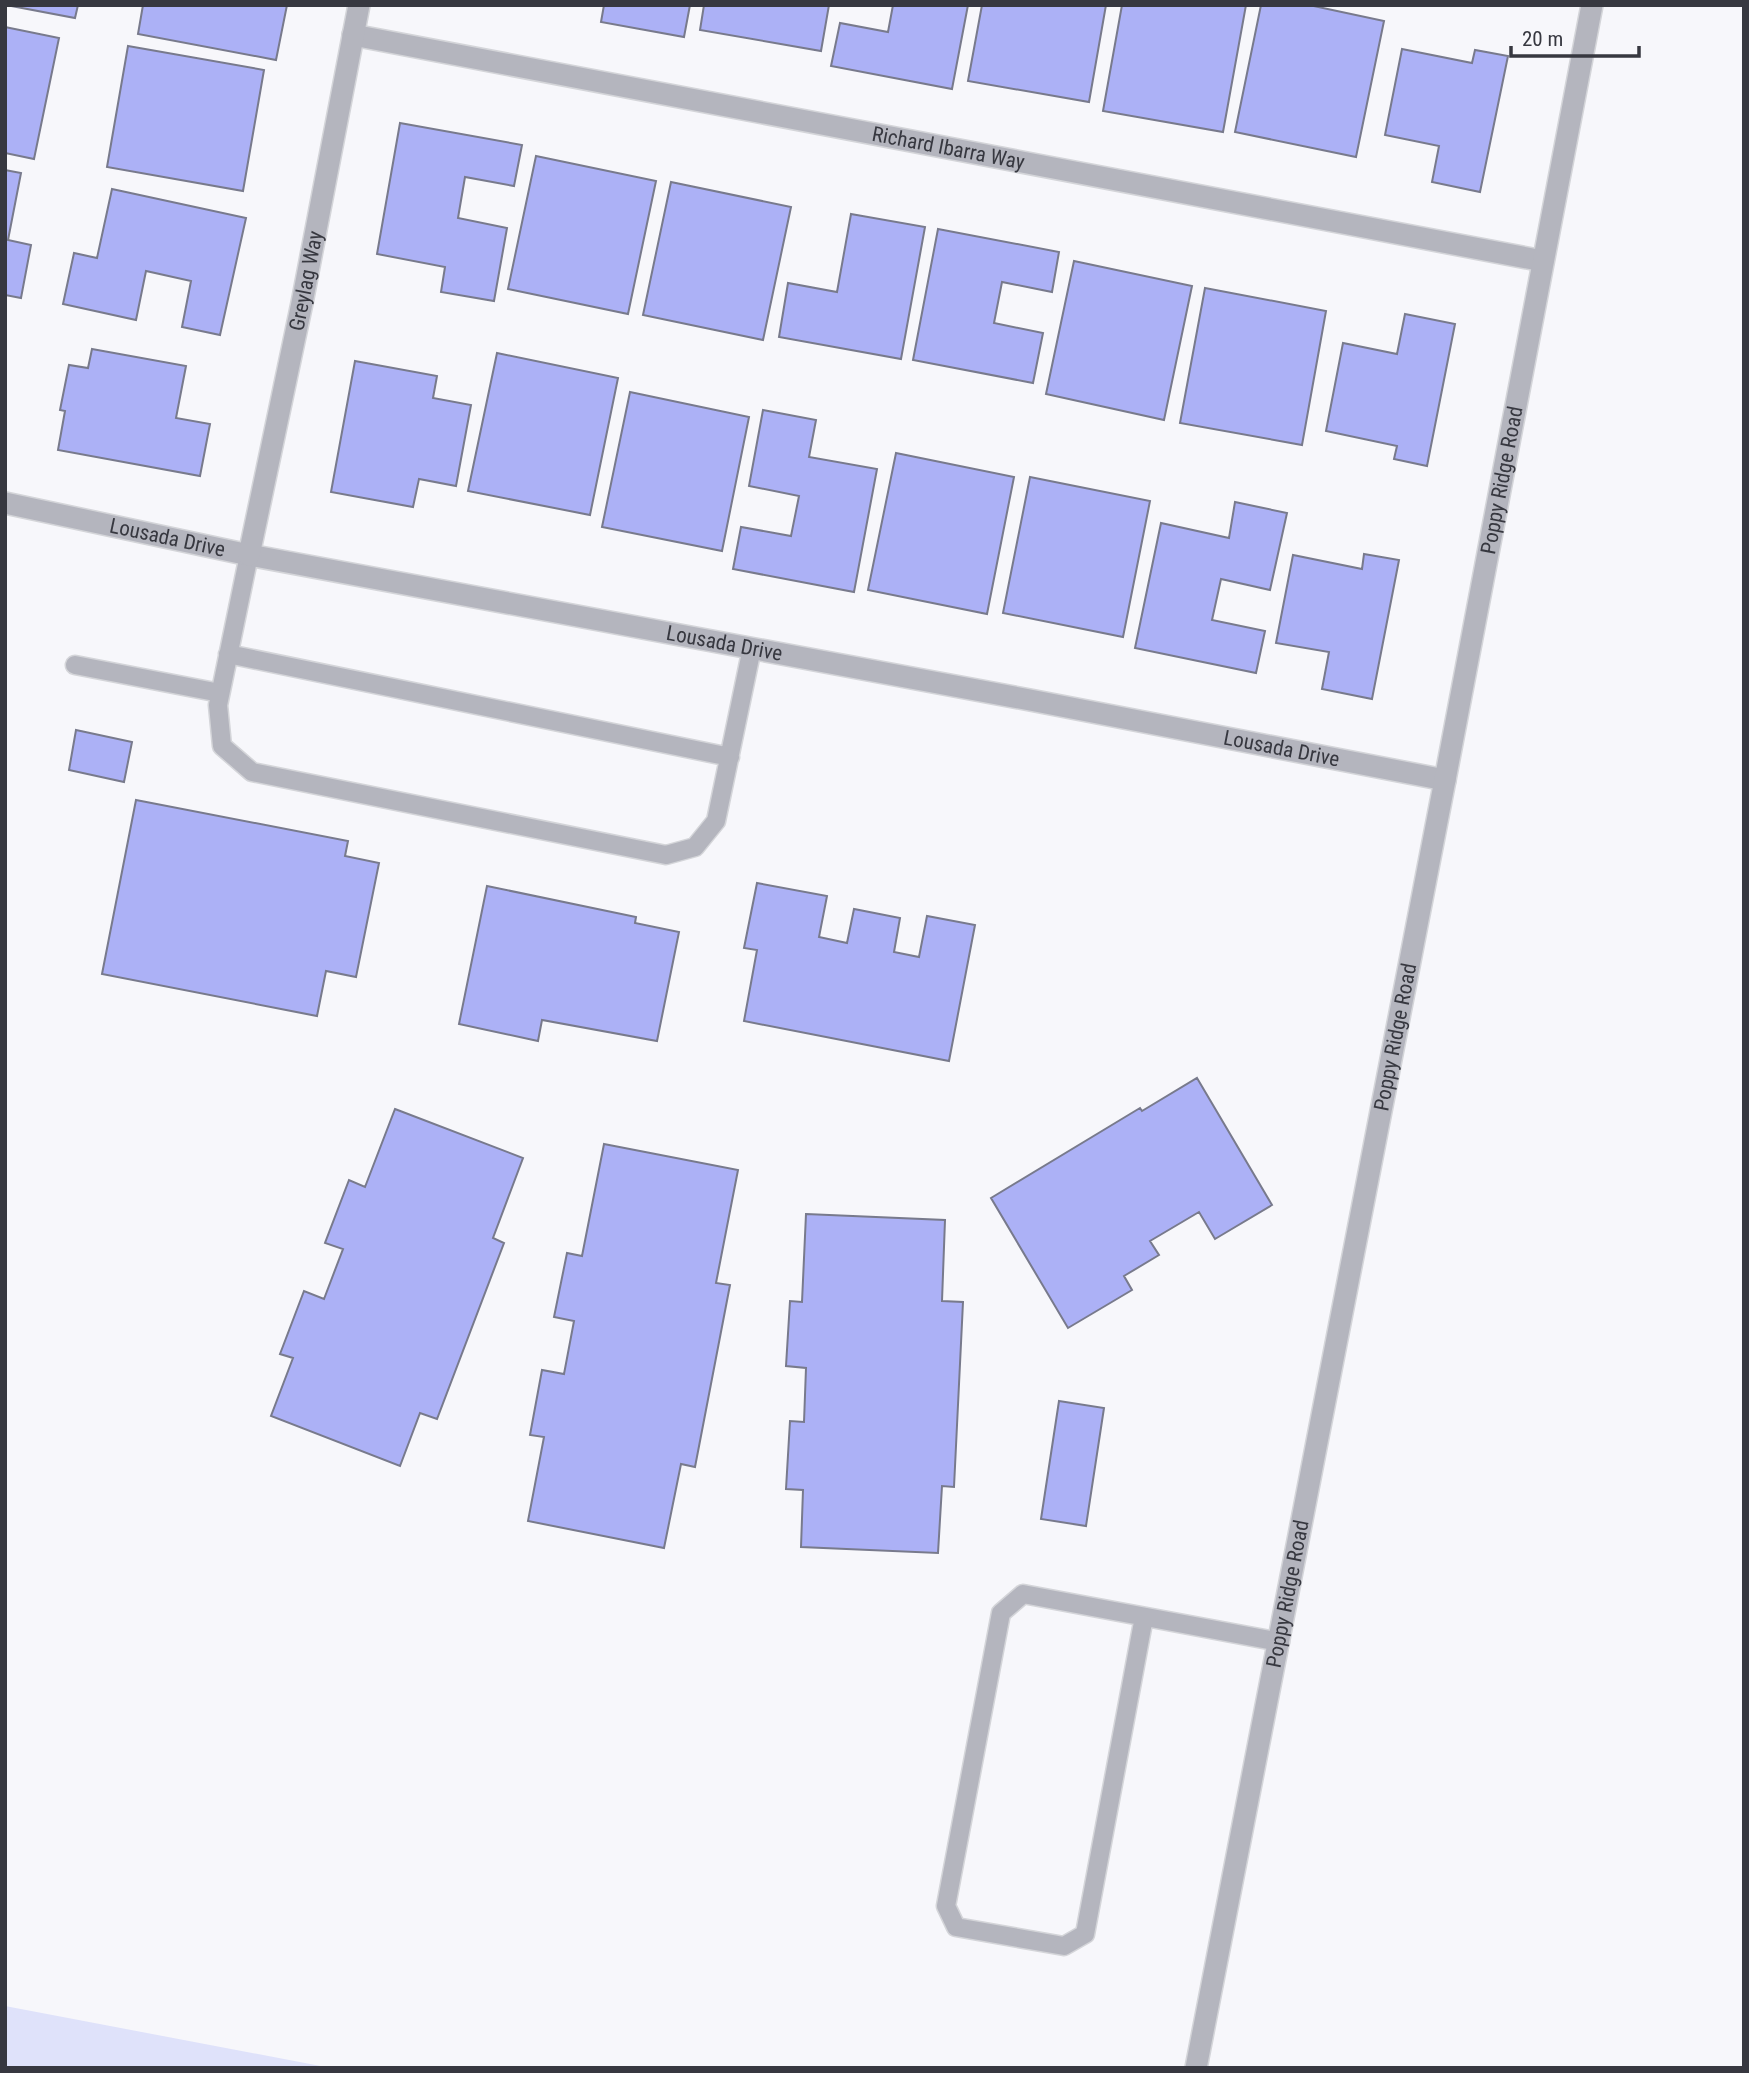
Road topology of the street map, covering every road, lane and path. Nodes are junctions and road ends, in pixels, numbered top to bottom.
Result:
1 (359, 5) edge
2 (1592, 5) edge
3 (353, 34) junction
4 (1543, 261) junction
5 (5, 503) edge
6 (249, 555) junction
7 (752, 648) junction
8 (228, 654) junction
9 (75, 665) dead end
10 (220, 693) junction
11 (730, 757) junction
12 (1445, 780) junction
13 (1144, 1617) junction
14 (1280, 1642) junction
15 (1196, 2068) edge

1 - 3 street, Greylag Way
2 - 4 street, Poppy Ridge Road
3 - 4 street, Richard Ibarra Way
3 - 6 street, Greylag Way
4 - 12 street, Poppy Ridge Road
5 - 6 street, Lousada Drive
6 - 7 street, Lousada Drive
6 - 8 lane
7 - 11 lane
7 - 12 street, Lousada Drive
8 - 10 lane
8 - 11 lane
9 - 10 lane
10 - 11 lane
12 - 14 street, Poppy Ridge Road
13 - 13 lane
13 - 14 lane
14 - 15 street, Poppy Ridge Road

